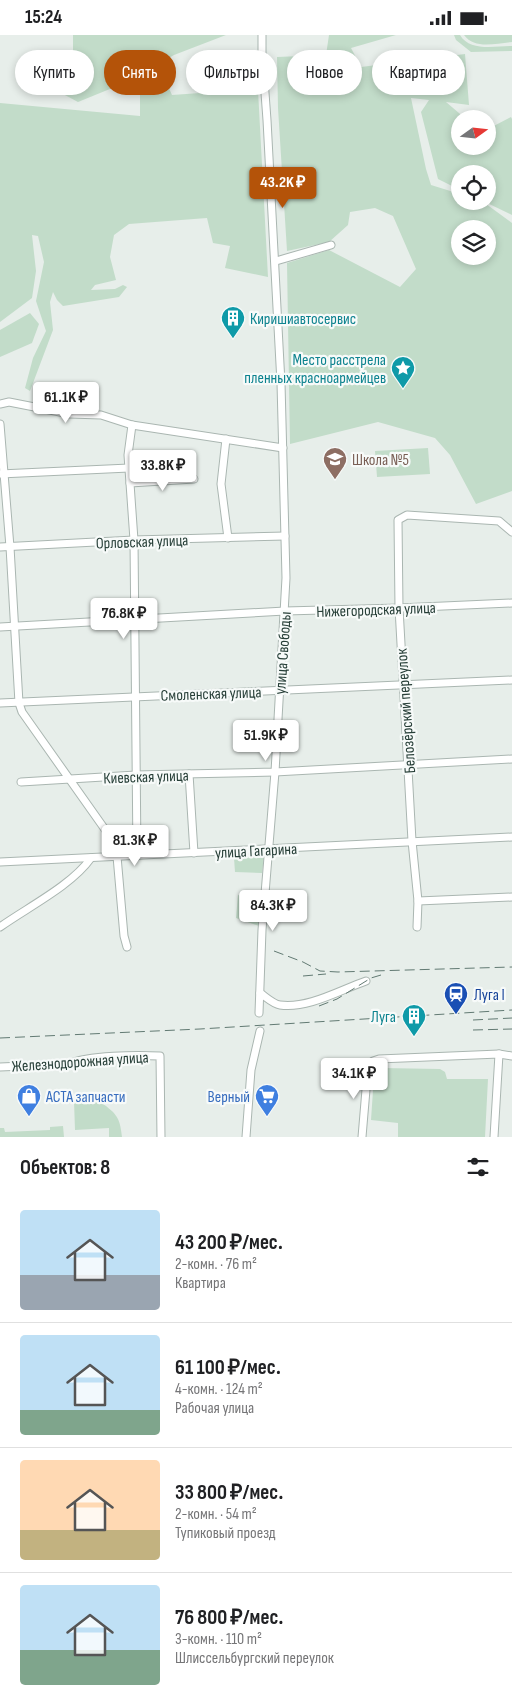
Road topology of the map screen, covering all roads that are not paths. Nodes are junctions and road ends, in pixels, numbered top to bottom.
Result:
1 (262, 35) edge
2 (331, 245) dead end
3 (276, 261) junction
4 (0, 404) edge
5 (0, 424) edge
6 (132, 425) junction
7 (226, 439) junction
8 (283, 448) junction
9 (129, 468) junction
10 (2, 474) edge
11 (194, 479) dead end
12 (130, 483) junction
13 (512, 532) edge
14 (285, 536) junction
15 (228, 537) junction
16 (134, 540) junction
17 (0, 547) edge
18 (10, 547) junction
19 (512, 603) edge
20 (399, 608) junction
21 (285, 611) junction
22 (134, 619) junction
23 (0, 627) edge
24 (14, 627) junction
25 (512, 680) edge
26 (404, 685) junction
27 (280, 691) junction
28 (136, 697) junction
29 (0, 703) edge
30 (19, 703) junction
31 (512, 759) edge
32 (409, 765) junction
33 (275, 773) junction
34 (189, 774) junction
35 (136, 775) junction
36 (69, 779) junction
37 (21, 782) dead end
38 (512, 837) edge
39 (412, 841) junction
40 (268, 849) junction
41 (194, 853) junction
42 (116, 856) junction
43 (137, 856) junction
44 (91, 858) junction
45 (0, 862) edge
46 (512, 897) edge
47 (418, 901) junction
48 (0, 927) edge
49 (417, 927) dead end
50 (127, 947) dead end
51 (366, 981) dead end
52 (260, 993) junction
53 (259, 1013) dead end
54 (260, 1031) dead end
55 (499, 1054) junction
56 (512, 1056) edge
57 (0, 1067) edge
58 (162, 1137) edge
59 (246, 1137) edge
60 (362, 1137) edge
61 (494, 1137) edge

1 - 3 street, улица Свободы
2 - 3 street
3 - 8 street, улица Свободы
4 - 6 street
5 - 10 street
6 - 7 street
6 - 9 street
7 - 8 street
7 - 15 street
8 - 14 street, улица Свободы
9 - 10 street
9 - 12 street
10 - 18 street
11 - 12 street
12 - 16 street
13 - 20 street, Белозёрский переулок
14 - 15 street, Орловская улица
14 - 21 street, улица Свободы
15 - 16 street, Орловская улица
16 - 18 street, Орловская улица
16 - 22 street
17 - 18 street, Орловская улица
18 - 24 street
19 - 20 street, Нижегородская улица
20 - 21 street, Нижегородская улица
20 - 26 street, Белозёрский переулок
21 - 22 street, Нижегородская улица
21 - 27 street, улица Свободы
22 - 24 street, Нижегородская улица
22 - 28 street
23 - 24 street, Нижегородская улица
24 - 30 street
25 - 26 street, Смоленская улица
26 - 27 street, Смоленская улица
26 - 32 street, Белозёрский переулок
27 - 28 street, Смоленская улица
27 - 33 street, улица Свободы
28 - 30 street, Смоленская улица
28 - 35 street
29 - 30 street, Смоленская улица
30 - 36 street
31 - 32 street, Киевская улица
32 - 33 street, Киевская улица
32 - 39 street, Белозёрский переулок
33 - 34 street, Киевская улица
33 - 40 street, улица Свободы
34 - 35 street, Киевская улица
34 - 41 street
35 - 36 street, Киевская улица
35 - 43 street
36 - 37 street, Киевская улица
36 - 42 street
38 - 39 street, улица Гагарина
39 - 40 street, улица Гагарина
39 - 47 street, Белозёрский переулок
40 - 41 street, улица Гагарина
40 - 52 street, улица Свободы
41 - 43 street, улица Гагарина
42 - 43 street, улица Гагарина
42 - 44 street, улица Гагарина
42 - 50 street
44 - 45 street, улица Гагарина
44 - 48 street
46 - 47 street
47 - 49 street, Белозёрский переулок
51 - 52 street
52 - 53 street, улица Свободы
54 - 59 street
55 - 56 street
55 - 60 street
55 - 61 street
57 - 58 street, Железнодорожная улица

